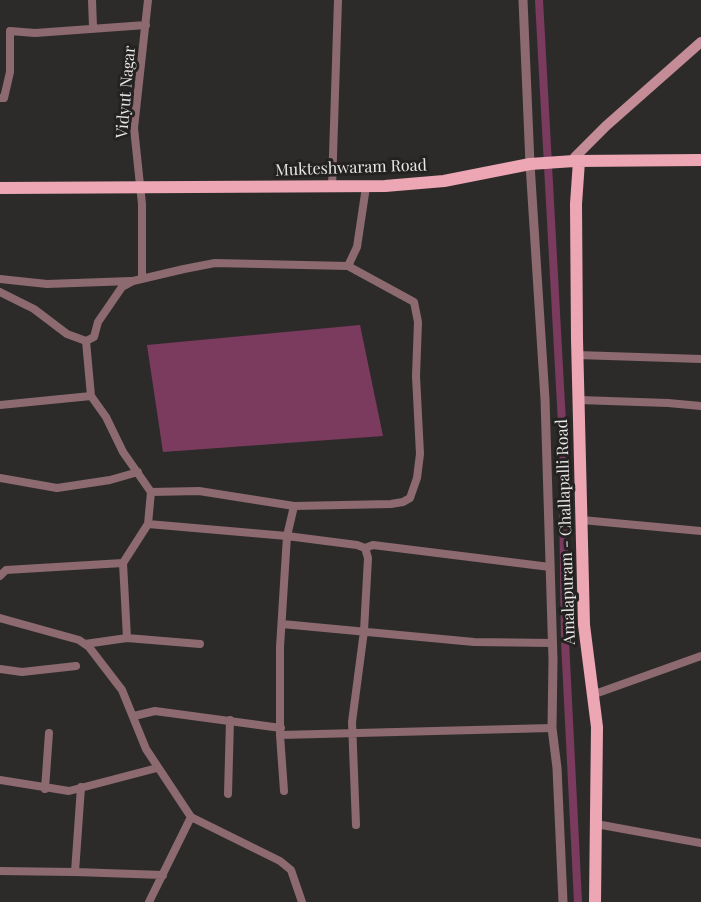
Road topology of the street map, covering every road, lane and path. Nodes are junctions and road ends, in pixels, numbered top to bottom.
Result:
1 (92, 0) edge
2 (148, 0) edge
3 (338, 0) edge
4 (523, 0) edge
5 (146, 26) junction
6 (93, 27) junction
7 (701, 42) edge
8 (0, 98) edge
9 (701, 160) edge
10 (574, 161) junction
11 (533, 164) junction
12 (139, 187) junction
13 (366, 187) junction
14 (0, 188) edge
15 (332, 188) junction
16 (348, 266) junction
17 (0, 279) edge
18 (142, 279) junction
19 (133, 281) junction
20 (0, 292) edge
21 (86, 342) junction
22 (577, 355) junction
23 (701, 359) edge
24 (91, 396) junction
25 (579, 400) junction
26 (0, 405) edge
27 (701, 406) edge
28 (138, 472) junction
29 (0, 478) edge
30 (152, 492) junction
31 (294, 506) junction
32 (582, 520) junction
33 (148, 524) junction
34 (701, 531) edge
35 (287, 536) junction
36 (365, 548) junction
37 (123, 563) junction
38 (550, 567) junction
39 (0, 576) edge
40 (0, 618) edge
41 (282, 624) junction
42 (364, 631) junction
43 (127, 638) junction
44 (553, 643) junction
45 (85, 644) junction
46 (200, 644) dead end
47 (701, 656) edge
48 (76, 666) dead end
49 (0, 669) edge
50 (592, 695) junction
51 (134, 716) junction
52 (230, 720) junction
53 (552, 728) junction
54 (280, 731) junction
55 (352, 732) junction
56 (49, 733) dead end
57 (157, 768) junction
58 (0, 780) edge
59 (81, 787) junction
60 (45, 789) junction
61 (284, 791) dead end
62 (228, 794) dead end
63 (191, 817) junction
64 (596, 824) junction
65 (356, 825) dead end
66 (701, 843) edge
67 (0, 871) edge
68 (75, 872) junction
69 (162, 875) junction
70 (149, 902) edge
71 (302, 902) edge
72 (562, 902) edge
73 (595, 902) edge

1 - 6 street
2 - 5 street, Vidyut Nagar
3 - 15 street
4 - 11 street
5 - 6 street
5 - 12 street, Vidyut Nagar
6 - 8 street
7 - 10 main road
9 - 10 main road, Mukteshwaram Road
10 - 11 main road, Mukteshwaram Road
10 - 22 main road, Amalapuram - Challapalli Road
11 - 13 main road, Mukteshwaram Road
11 - 38 street
12 - 14 main road, Mukteshwaram Road
12 - 15 main road, Mukteshwaram Road
12 - 18 street, Vidyut Nagar
13 - 15 main road, Mukteshwaram Road
13 - 16 street
16 - 18 street
16 - 31 street
17 - 19 street
18 - 19 street
19 - 21 street
20 - 21 street
21 - 24 street
22 - 23 street
22 - 25 main road, Amalapuram - Challapalli Road
24 - 26 street
24 - 28 street
25 - 27 street
25 - 32 main road, Amalapuram - Challapalli Road
28 - 29 street
28 - 30 street
30 - 31 street
30 - 33 street
31 - 35 street
32 - 34 street
32 - 50 main road, Amalapuram - Challapalli Road
33 - 35 street
33 - 37 street
35 - 36 street
35 - 41 street
36 - 38 street
36 - 42 street
37 - 39 street
37 - 43 street
38 - 44 street
40 - 45 street
41 - 42 street
41 - 54 street
42 - 44 street
42 - 55 street
43 - 45 street
43 - 46 street
44 - 53 street
45 - 51 street
47 - 50 street
48 - 49 street
50 - 64 main road, Amalapuram - Challapalli Road
51 - 52 street
51 - 57 street
52 - 54 street
52 - 62 street
53 - 55 street
53 - 72 street
54 - 55 street
54 - 61 street
55 - 65 street
56 - 60 street
57 - 59 street
57 - 63 street
58 - 60 street
59 - 60 street
59 - 68 street
63 - 69 street
63 - 71 street
64 - 66 street
64 - 73 main road, Amalapuram - Challapalli Road
67 - 68 street
68 - 69 street
69 - 70 street

